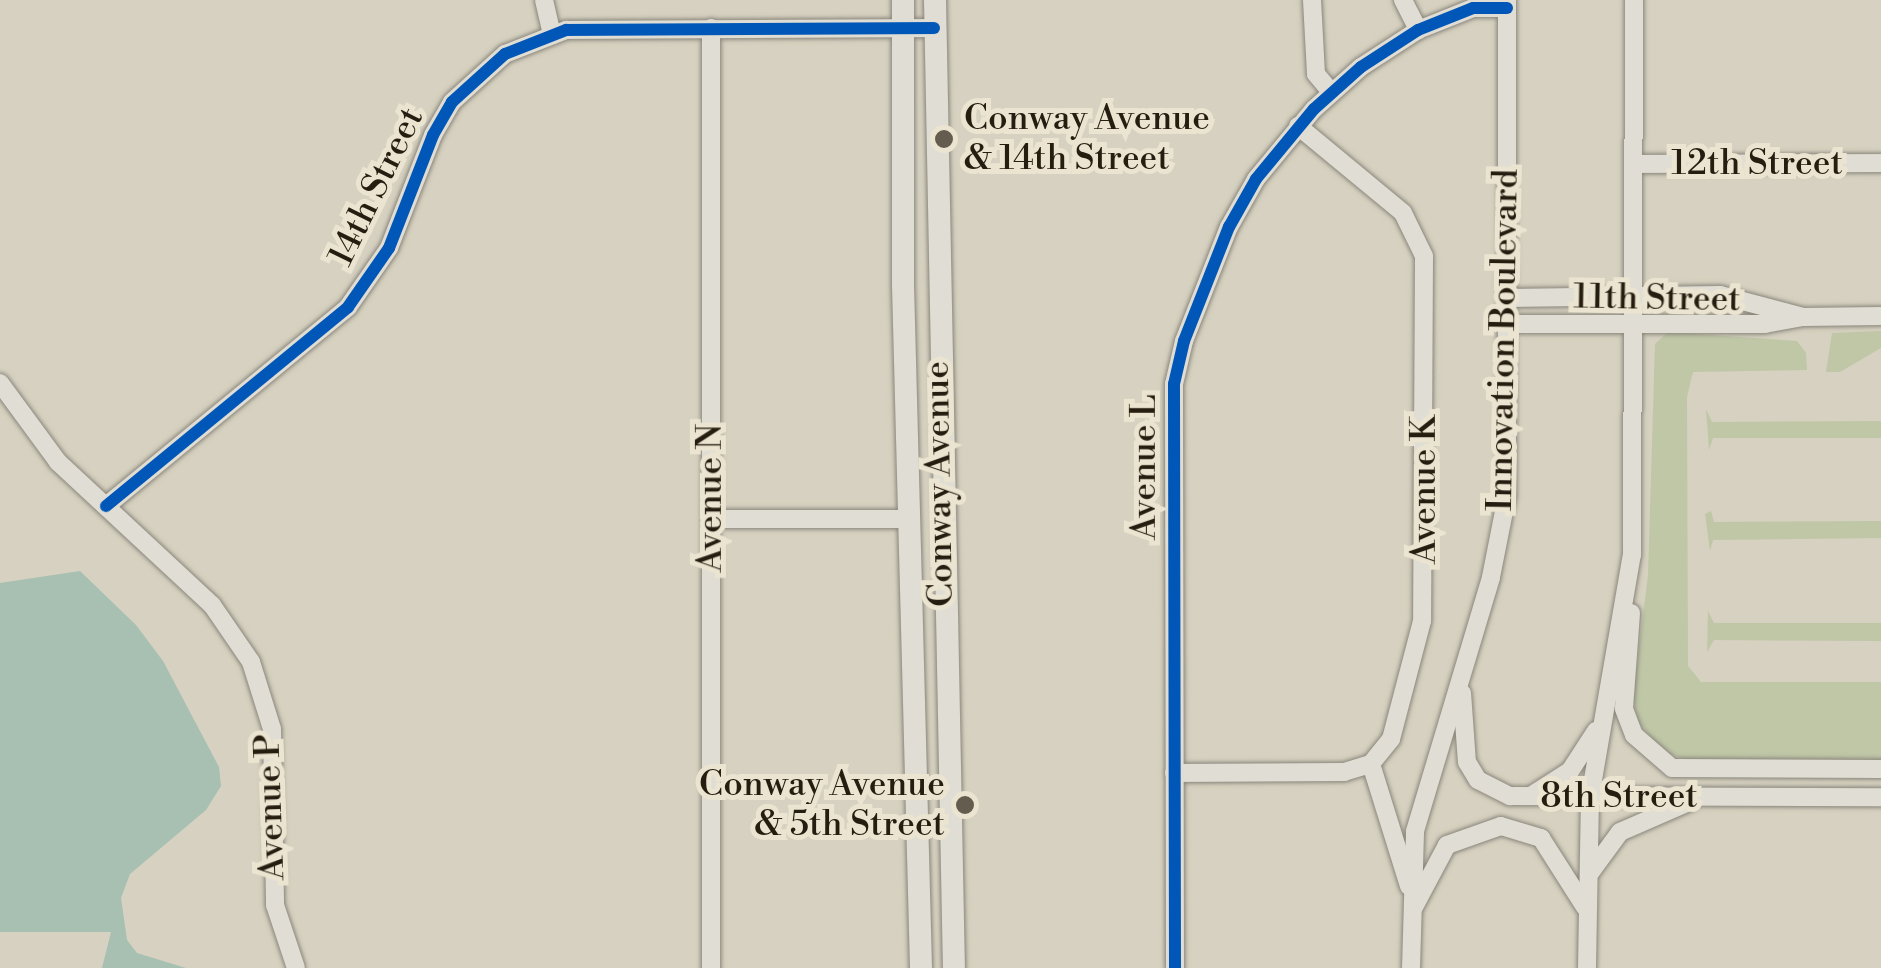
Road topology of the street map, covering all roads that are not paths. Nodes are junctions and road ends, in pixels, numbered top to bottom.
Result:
1 (544, 0) edge
2 (903, 0) edge
3 (935, 0) edge
4 (1312, 0) edge
5 (1403, 0) edge
6 (1634, 0) edge
7 (1507, 4) edge
8 (711, 28) junction
9 (903, 28) junction
10 (934, 28) junction
11 (1418, 30) junction
12 (552, 35) junction
13 (1331, 92) junction
14 (1298, 126) junction
15 (1881, 163) edge
16 (1633, 164) junction
17 (1632, 295) junction
18 (1508, 298) junction
19 (1881, 316) edge
20 (1803, 317) junction
21 (1508, 324) junction
22 (1632, 325) junction
23 (0, 384) edge
24 (106, 506) junction
25 (711, 519) junction
26 (908, 519) junction
27 (1632, 556) junction
28 (1464, 668) junction
29 (1603, 719) junction
30 (1371, 764) junction
31 (1881, 770) edge
32 (1174, 773) junction
33 (1590, 797) junction
34 (1699, 797) junction
35 (1881, 797) edge
36 (1527, 798) junction
37 (1588, 878) junction
38 (1410, 891) junction
39 (1588, 912) junction
40 (1410, 914) junction
41 (1410, 966) edge
42 (296, 968) edge
43 (711, 968) edge
44 (921, 968) edge
45 (954, 968) edge
46 (1175, 968) edge
47 (1587, 968) edge

1 - 12 street
2 - 9 street, Conway Avenue
3 - 10 street, Conway Avenue
4 - 13 street
5 - 11 street
6 - 16 street
7 - 11 street, Avenue L
7 - 18 street, Innovation Boulevard
8 - 9 street, 14th Street
8 - 12 street, 14th Street
8 - 25 street, Avenue N
9 - 10 street, 14th Street
9 - 26 street, Conway Avenue
10 - 45 street, Conway Avenue
11 - 13 street, Avenue L
12 - 24 street, 14th Street
13 - 14 street, Avenue L
14 - 30 street, Avenue K
14 - 32 street, Avenue L
15 - 16 street, 12th Street
16 - 17 street
17 - 18 street, 11th Street
17 - 20 street, 11th Street
17 - 22 street
18 - 21 street, Innovation Boulevard
19 - 20 street, 11th Street
20 - 22 street, 11th Street
21 - 22 street, 11th Street
21 - 28 street, Innovation Boulevard
22 - 27 street
23 - 24 street, Avenue P
24 - 42 street, Avenue P
25 - 26 street
25 - 43 street, Avenue N
26 - 44 street, Conway Avenue
27 - 29 street
27 - 31 street, 8th Street
28 - 36 street, 8th Street
28 - 38 street, Innovation Boulevard
29 - 33 street
29 - 36 street
30 - 32 street
30 - 38 street
32 - 46 street, Avenue L
33 - 34 street, 8th Street
33 - 36 street, 8th Street
33 - 37 street
34 - 35 street, 8th Street
34 - 37 street
37 - 39 street
38 - 40 street, Innovation Boulevard
39 - 40 street
39 - 47 street
40 - 41 street, Innovation Boulevard

